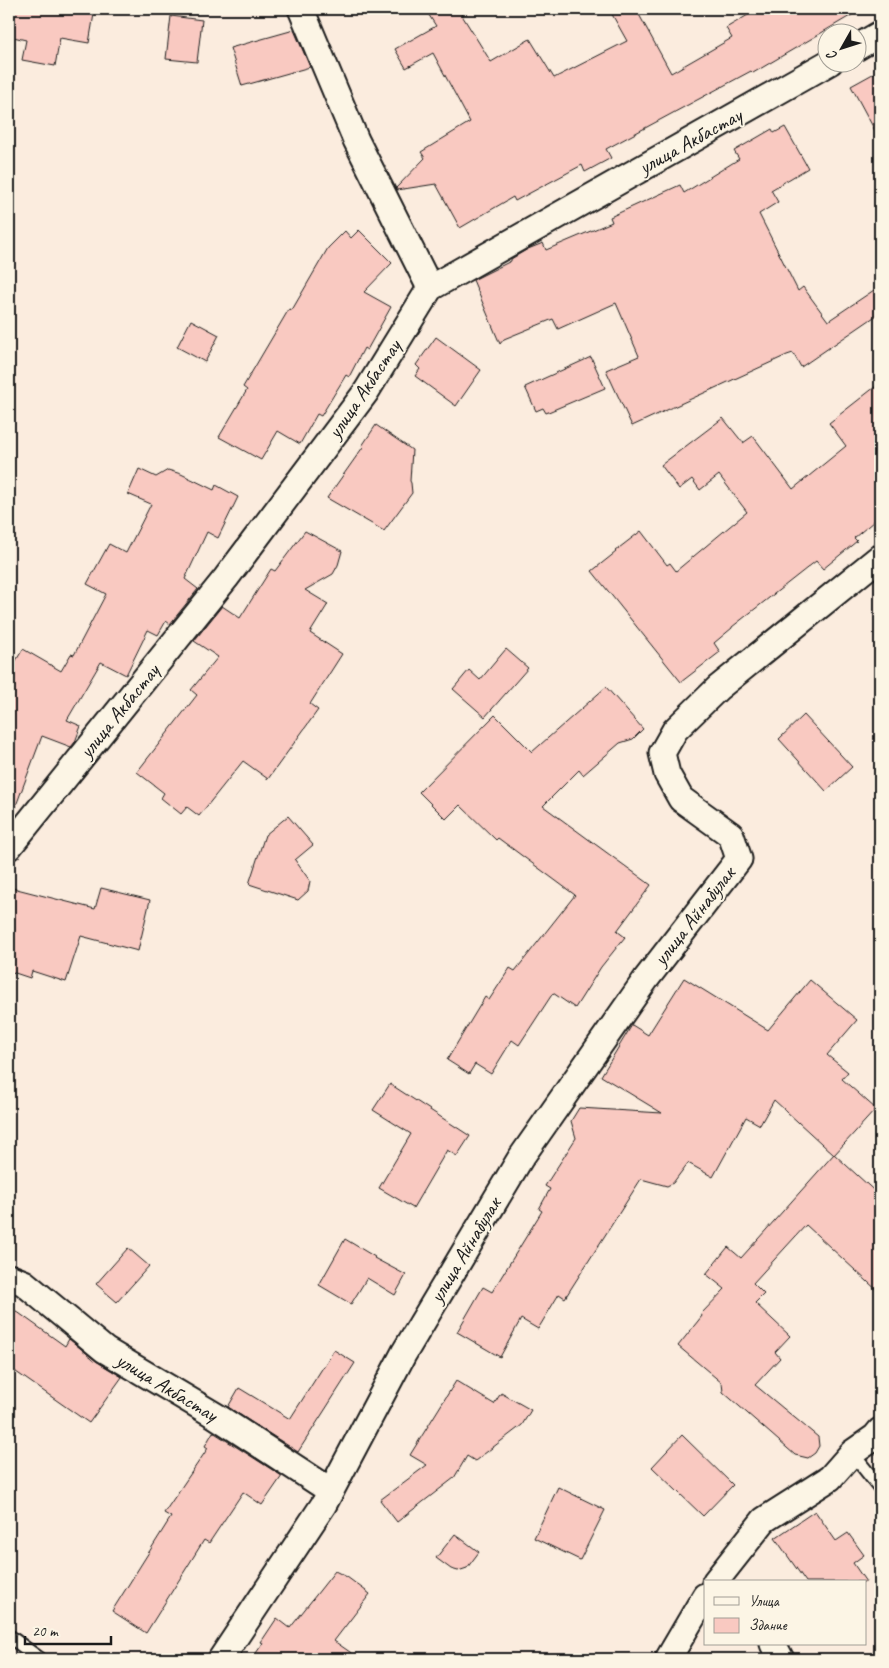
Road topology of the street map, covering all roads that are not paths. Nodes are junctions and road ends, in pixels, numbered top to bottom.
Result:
1 (301, 9) edge
2 (880, 34) edge
3 (866, 42) edge
4 (816, 70) edge
5 (430, 288) junction
6 (880, 557) edge
7 (9, 847) edge
8 (9, 1277) edge
9 (880, 1431) edge
10 (852, 1453) junction
11 (880, 1488) edge
12 (331, 1491) junction
13 (722, 1579) edge
14 (704, 1598) edge
15 (9, 1636) edge
16 (774, 1646) edge
17 (40, 1659) edge
18 (221, 1659) edge
19 (668, 1659) edge
20 (781, 1659) edge

1 - 5 street
2 - 3 street
4 - 5 street, улица Акбастау
5 - 7 street, улица Акбастау
6 - 12 street, улица Айнабулак
8 - 12 street, улица Акбастау
9 - 10 street
10 - 11 lane
10 - 13 street
12 - 18 street, улица Айнабулак
14 - 19 street
15 - 17 lane
16 - 20 street

